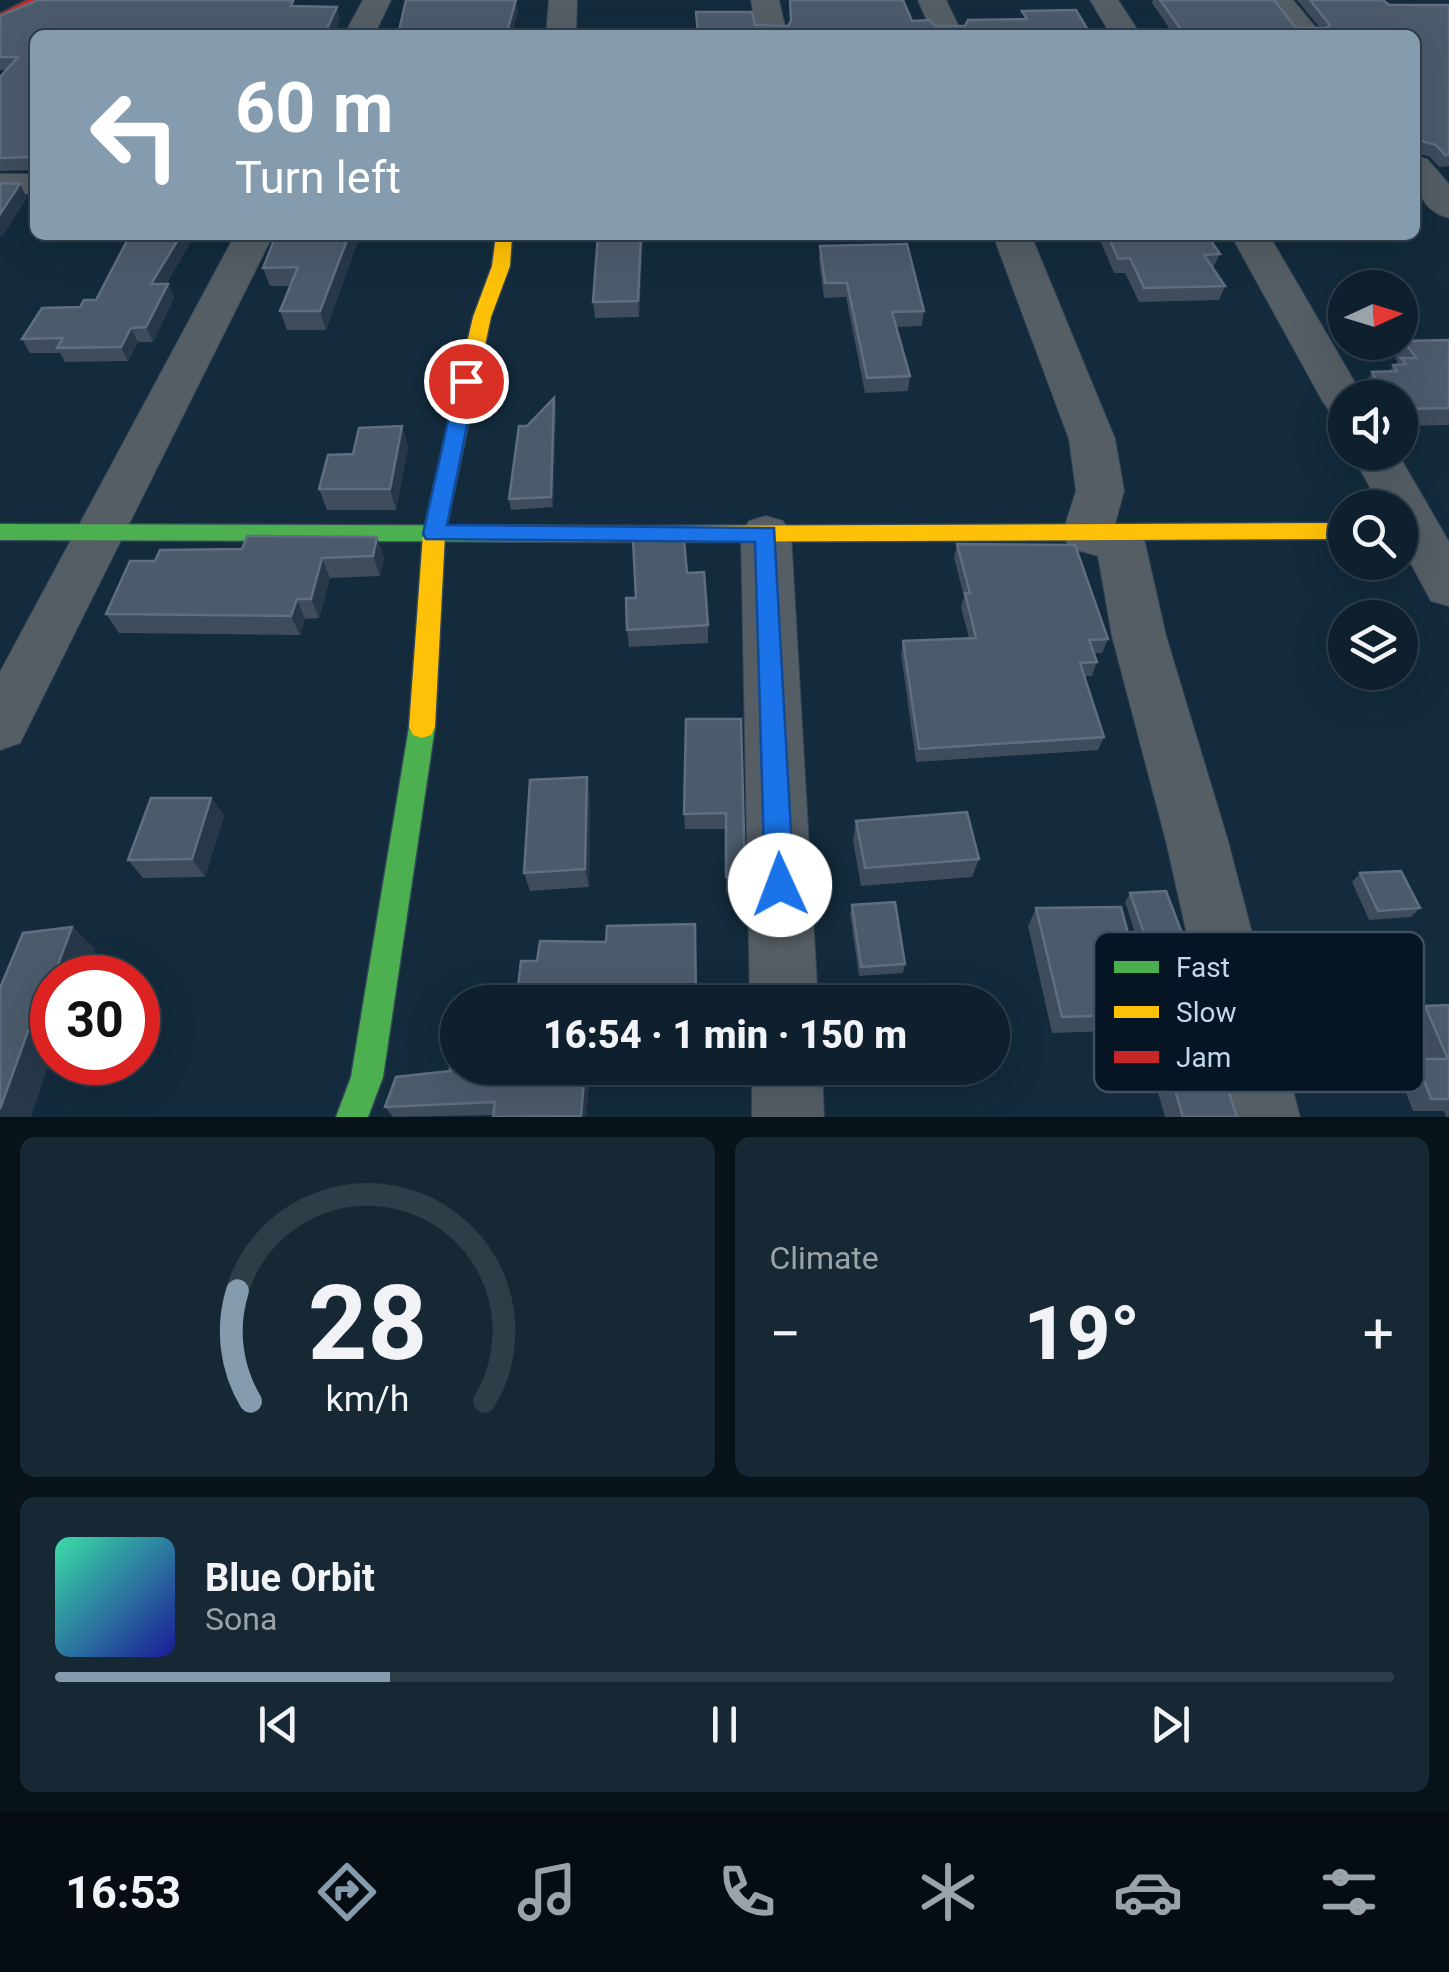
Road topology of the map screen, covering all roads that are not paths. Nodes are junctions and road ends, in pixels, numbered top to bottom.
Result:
1 (38, 0) edge
2 (378, 0) edge
3 (563, 0) edge
4 (765, 0) edge
5 (932, 0) edge
6 (1104, 0) edge
7 (1278, 0) edge
8 (0, 19) edge
9 (361, 30) edge
10 (561, 30) edge
11 (771, 30) edge
12 (946, 30) edge
13 (1123, 30) edge
14 (1303, 30) edge
15 (1420, 172) edge
16 (0, 184) edge
17 (30, 184) edge
18 (1449, 208) edge
19 (251, 240) edge
20 (504, 240) edge
21 (1014, 240) edge
22 (1253, 240) edge
23 (1332, 380) edge
24 (1385, 470) edge
25 (1328, 531) edge
26 (1422, 531) edge
27 (0, 532) edge
28 (101, 533) junction
29 (434, 534) junction
30 (766, 534) junction
31 (1087, 535) junction
32 (1449, 587) edge
33 (0, 726) edge
34 (1219, 932) edge
35 (783, 985) edge
36 (787, 1085) edge
37 (1258, 1092) edge
38 (352, 1117) edge
39 (788, 1117) edge
40 (1264, 1117) edge

1 - 8 street
2 - 9 street
3 - 10 street
4 - 11 street
5 - 12 street
6 - 13 street
7 - 14 street
15 - 18 street
16 - 17 street
19 - 28 street
20 - 29 street
21 - 31 street
22 - 23 street
24 - 26 street
25 - 31 street
26 - 32 street
27 - 28 street
28 - 29 street
28 - 33 street
29 - 30 street
29 - 38 street
30 - 31 street
30 - 35 street
31 - 34 street
36 - 39 street
37 - 40 street

